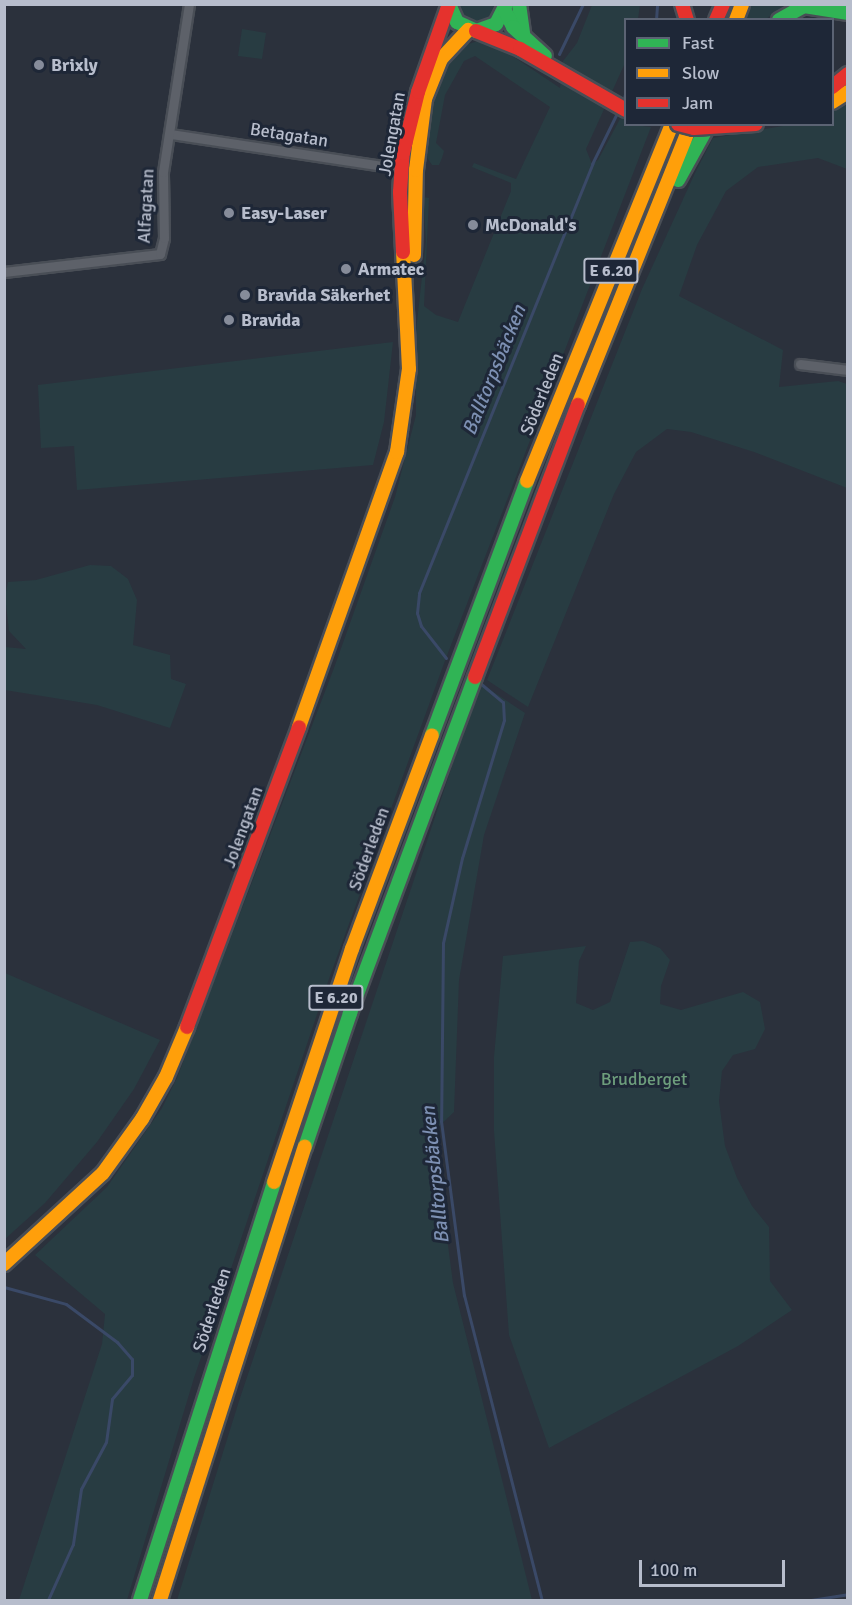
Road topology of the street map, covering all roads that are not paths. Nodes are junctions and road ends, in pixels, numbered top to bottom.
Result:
1 (189, 4) edge
2 (449, 4) edge
3 (519, 4) edge
4 (723, 4) edge
5 (506, 8) edge
6 (848, 13) edge
7 (717, 18) edge
8 (783, 18) edge
9 (472, 30) junction
10 (527, 41) junction
11 (559, 71) junction
12 (848, 74) edge
13 (834, 85) edge
14 (848, 92) edge
15 (834, 101) edge
16 (624, 109) edge
17 (669, 126) edge
18 (686, 126) edge
19 (690, 126) edge
20 (708, 126) edge
21 (725, 126) edge
22 (171, 134) junction
23 (402, 169) junction
24 (650, 227) junction
25 (4, 272) edge
26 (410, 347) junction
27 (800, 364) dead end
28 (848, 370) edge
29 (4, 1264) edge
30 (140, 1600) edge
31 (160, 1600) edge

1 - 22 street, Alfagatan
2 - 9 main road
2 - 23 main road, Jolengatan
3 - 10 main road
4 - 7 main road
5 - 9 main road, Jolengatan
5 - 10 main road
6 - 8 main road
9 - 11 main road
9 - 26 main road, Jolengatan
10 - 11 main road
11 - 16 main road
12 - 13 main road
14 - 15 main road
17 - 30 main road, Söderleden / E 6.20
18 - 21 main road, bridge
19 - 24 main road, Söderleden / E 6.20
20 - 24 main road
22 - 23 street, Betagatan
22 - 25 street, Alfagatan
23 - 26 main road, Jolengatan
24 - 31 main road, Söderleden / E 6.20
26 - 29 main road, Jolengatan
27 - 28 street

